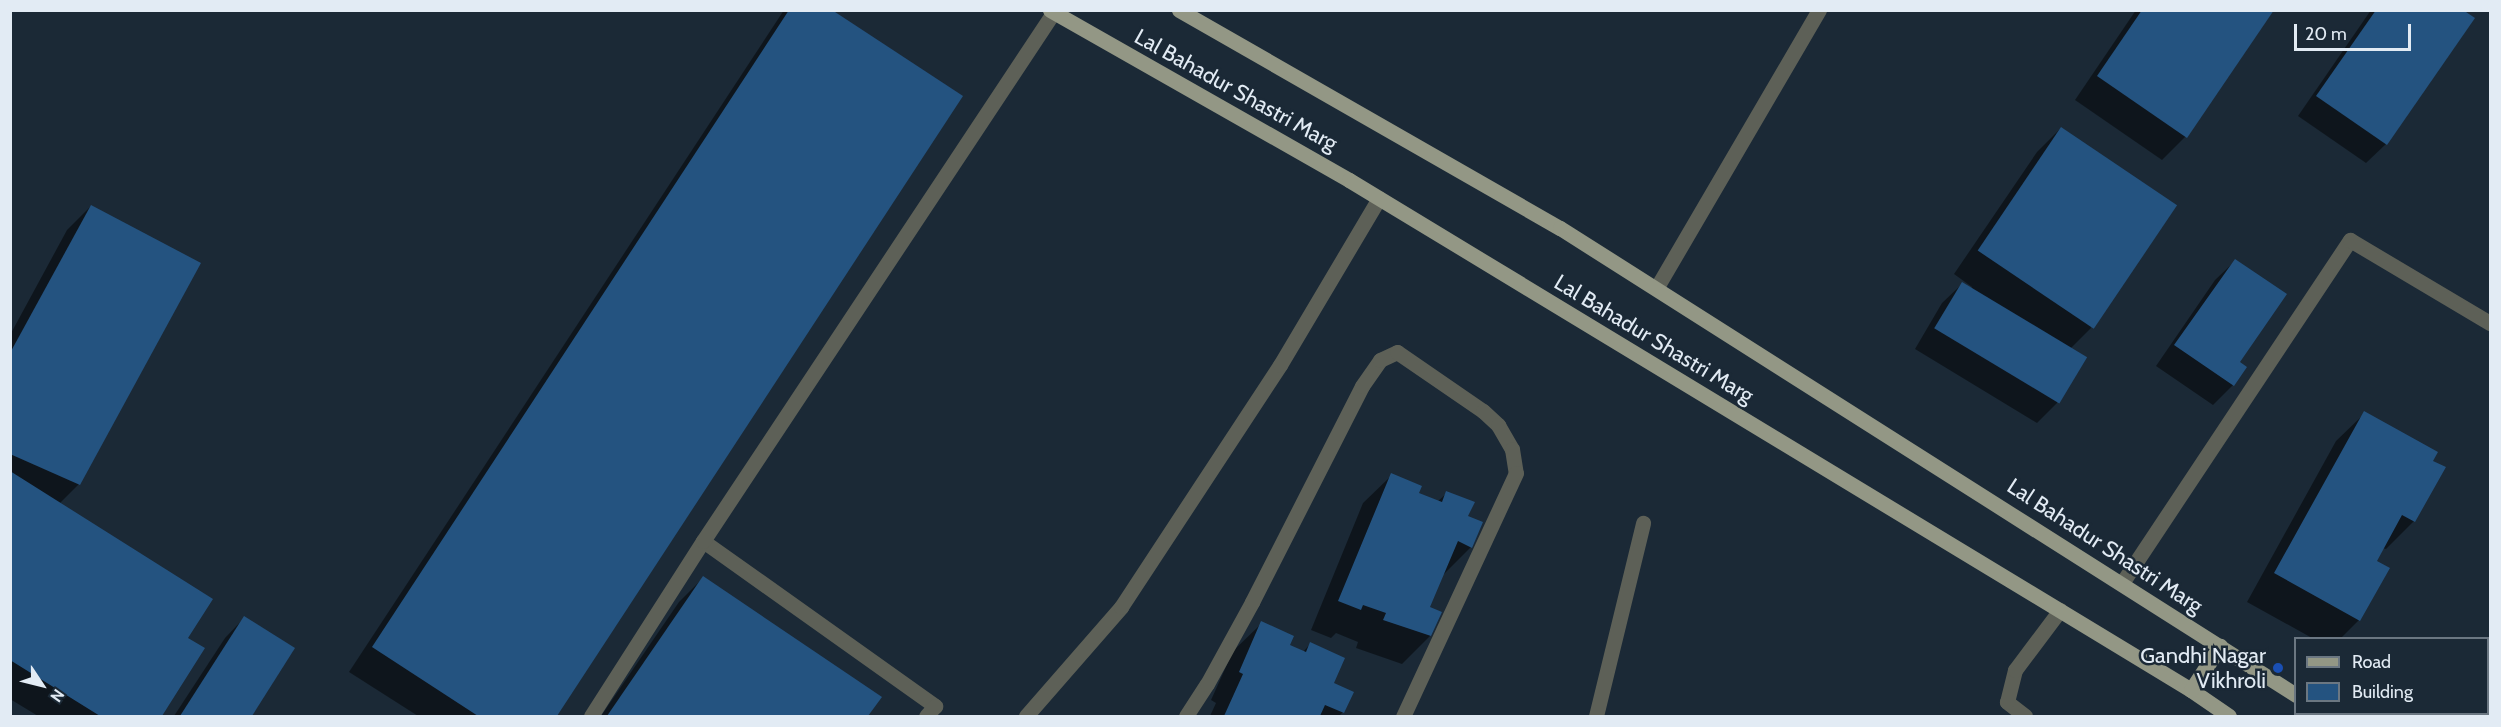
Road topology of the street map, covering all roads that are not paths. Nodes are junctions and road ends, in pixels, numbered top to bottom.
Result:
1 (1179, 10) edge
2 (1819, 10) edge
3 (1053, 11) edge
4 (1379, 198) junction
5 (1657, 287) junction
6 (2490, 323) edge
7 (1643, 523) dead end
8 (703, 541) junction
9 (2122, 583) junction
10 (2060, 610) junction
11 (2220, 646) junction
12 (2191, 690) junction
13 (2294, 694) edge
14 (591, 717) edge
15 (927, 717) edge
16 (1026, 717) edge
17 (1186, 717) edge
18 (1403, 717) edge
19 (1596, 717) edge
20 (2025, 717) edge
21 (2229, 717) edge

1 - 5 main road, Lal Bahadur Shastri Marg
2 - 5 street
3 - 4 main road, Lal Bahadur Shastri Marg
3 - 8 street
4 - 10 main road, Lal Bahadur Shastri Marg
4 - 16 street
5 - 9 main road, Lal Bahadur Shastri Marg
6 - 9 street
7 - 19 street
8 - 14 street
8 - 15 street
9 - 11 main road, Lal Bahadur Shastri Marg
10 - 12 main road, Lal Bahadur Shastri Marg
10 - 20 street
11 - 12 main road
11 - 13 main road, Lal Bahadur Shastri Marg
12 - 21 main road, Lal Bahadur Shastri Marg
17 - 18 street

